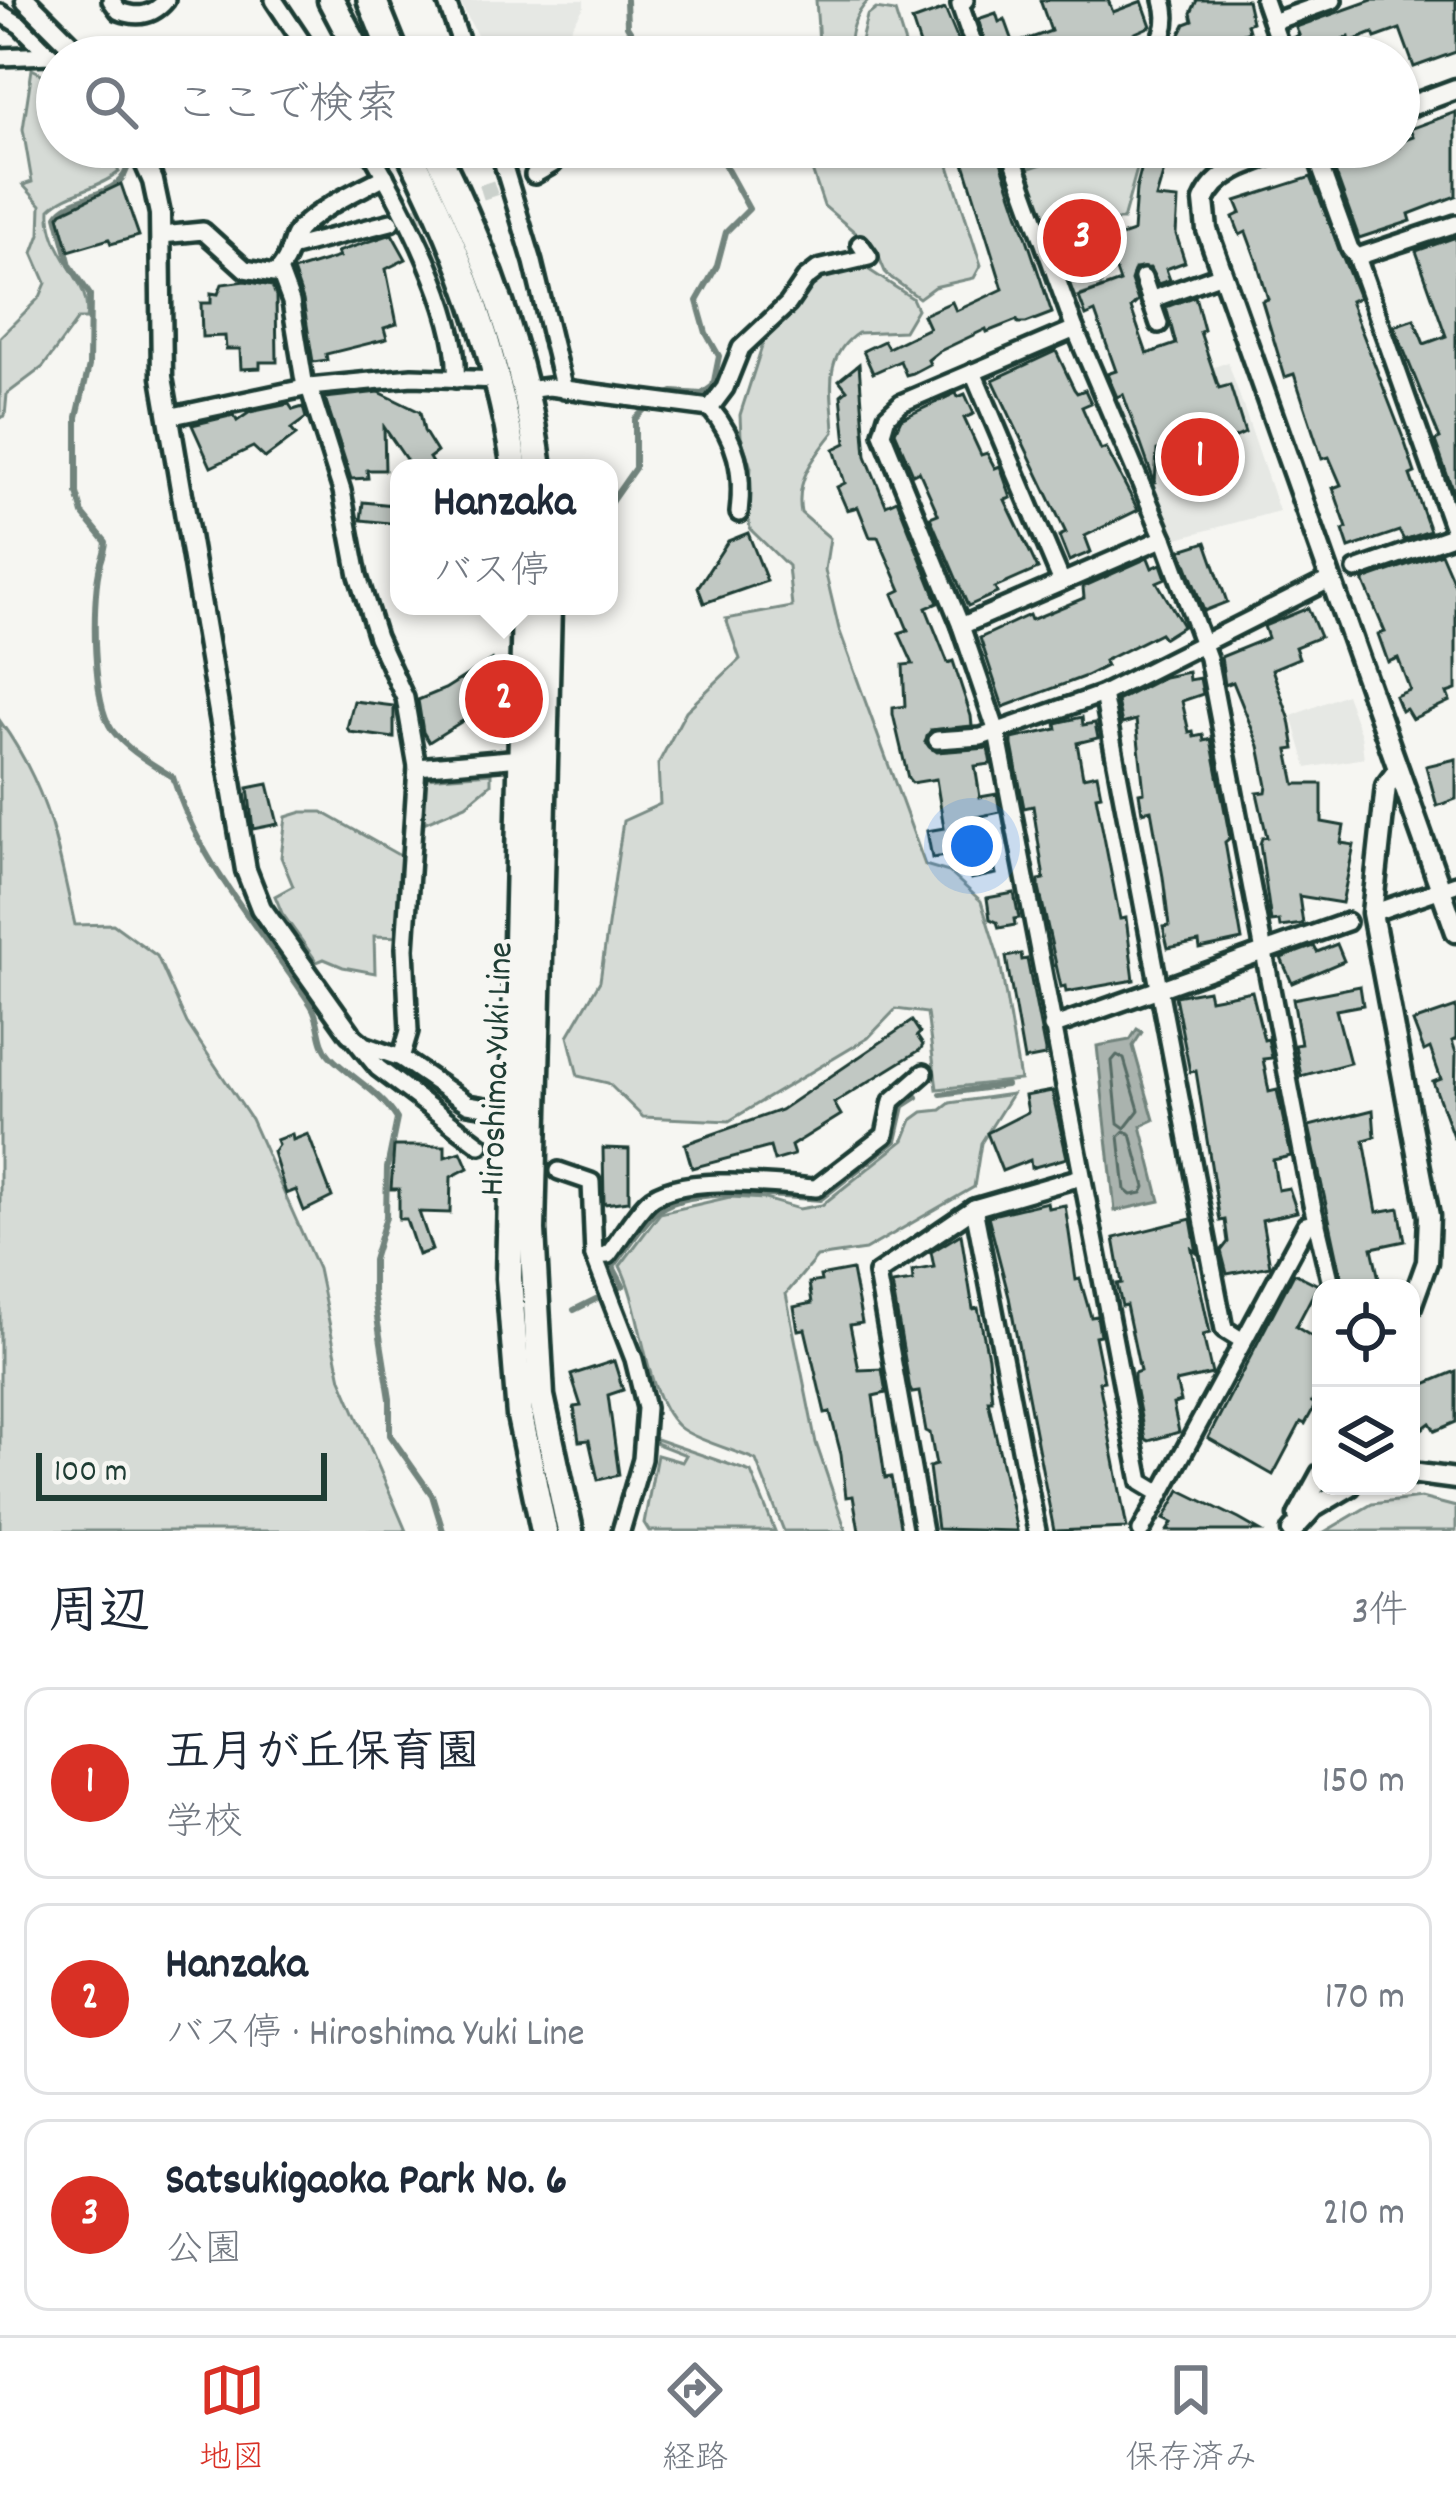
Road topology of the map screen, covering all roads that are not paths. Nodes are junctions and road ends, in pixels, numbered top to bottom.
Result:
1 (26, 0) edge
2 (111, 0) edge
3 (166, 0) edge
4 (274, 0) edge
5 (331, 0) edge
6 (356, 0) edge
7 (372, 0) edge
8 (446, 0) edge
9 (965, 0) edge
10 (1162, 0) edge
11 (1264, 0) edge
12 (1333, 0) edge
13 (0, 13) edge
14 (1272, 22) junction
15 (62, 36) edge
16 (298, 36) edge
17 (350, 36) edge
18 (378, 36) edge
19 (384, 36) edge
20 (459, 36) edge
21 (971, 36) edge
22 (1162, 36) edge
23 (1277, 36) edge
24 (36, 41) edge
25 (0, 57) edge
26 (36, 58) edge
27 (1456, 89) edge
28 (1420, 102) edge
29 (146, 168) edge
30 (380, 168) edge
31 (417, 168) edge
32 (444, 168) edge
33 (504, 168) edge
34 (546, 168) edge
35 (1017, 168) edge
36 (1241, 168) edge
37 (1321, 168) edge
38 (534, 175) tunnel mouth
39 (385, 176) junction
40 (392, 222) tunnel mouth
41 (1456, 224) edge
42 (162, 235) junction
43 (860, 244) dead end
44 (294, 247) junction
45 (1357, 257) junction
46 (279, 271) junction
47 (1222, 274) junction
48 (1143, 278) dead end
49 (1150, 299) junction
50 (1159, 324) dead end
51 (1075, 329) junction
52 (973, 372) junction
53 (456, 379) junction
54 (500, 380) junction
55 (307, 387) junction
56 (526, 390) junction
57 (564, 390) junction
58 (710, 408) junction
59 (168, 417) junction
60 (513, 459) edge
61 (538, 459) edge
62 (739, 513) dead end
63 (1456, 536) edge
64 (1164, 538) junction
65 (1356, 570) dead end
66 (1331, 580) junction
67 (1062, 582) junction
68 (524, 615) edge
69 (548, 615) edge
70 (961, 626) junction
71 (1202, 643) junction
72 (1102, 694) junction
73 (997, 732) junction
74 (938, 740) dead end
75 (521, 758) junction
76 (417, 767) junction
77 (1398, 770) junction
78 (1448, 887) edge
79 (1372, 913) junction
80 (1346, 922) dead end
81 (1456, 932) edge
82 (1264, 952) junction
83 (1158, 989) junction
84 (1052, 1027) junction
85 (350, 1033) junction
86 (401, 1058) junction
87 (924, 1073) dead end
88 (510, 1111) junction
89 (480, 1145) tunnel mouth
90 (559, 1171) tunnel mouth
91 (1082, 1177) junction
92 (974, 1208) junction
93 (1317, 1222) junction
94 (593, 1256) junction
95 (1330, 1279) edge
96 (1420, 1281) edge
97 (1243, 1342) junction
98 (1420, 1474) edge
99 (1456, 1479) edge
100 (1312, 1492) edge
101 (1161, 1494) junction
102 (1329, 1495) edge
103 (544, 1531) edge
104 (570, 1531) edge
105 (621, 1531) edge
106 (923, 1531) edge
107 (1037, 1531) edge
108 (1141, 1531) edge
109 (1291, 1531) edge

1 - 15 street
2 - 3 street
4 - 16 street
5 - 17 main road
6 - 18 main road
7 - 19 highway
8 - 20 street
9 - 21 street
10 - 22 street
11 - 14 street
12 - 14 street
13 - 24 street
14 - 23 street
25 - 26 street
27 - 28 street
29 - 42 street
30 - 39 street
31 - 54 main road
32 - 56 main road
33 - 57 street
34 - 38 street
35 - 51 street
36 - 47 street
37 - 45 street
39 - 44 street
39 - 53 street
40 - 44 street
41 - 45 street
42 - 46 street
42 - 59 street
43 - 58 street
44 - 46 street
45 - 63 street
46 - 55 street
47 - 49 street
47 - 66 street
48 - 49 street
49 - 50 street
51 - 52 street
51 - 64 street
52 - 67 street
52 - 70 street
53 - 54 street
53 - 55 street
54 - 60 main road
55 - 59 street
55 - 76 street
56 - 57 street
56 - 61 main road
57 - 58 street
58 - 62 street
59 - 85 street
63 - 65 street
64 - 67 street
64 - 71 street
66 - 71 street
66 - 77 street
67 - 70 street
68 - 75 main road, Hiroshima Yuki Line
69 - 104 main road, Hiroshima Yuki Line
70 - 73 street
71 - 72 street
71 - 82 street
72 - 73 street
72 - 83 street
73 - 74 street
73 - 84 street
75 - 76 street
75 - 88 main road, Hiroshima Yuki Line
76 - 86 street
77 - 78 street
77 - 79 street
78 - 79 street
78 - 81 street
79 - 96 street
80 - 82 street
82 - 83 street
82 - 93 street
83 - 84 street
83 - 97 street
84 - 91 street
85 - 86 street
85 - 89 street
86 - 88 street
87 - 94 street
88 - 103 main road, Hiroshima Yuki Line
90 - 94 street
91 - 92 street
91 - 101 street
92 - 106 street
92 - 107 street
93 - 95 street
93 - 97 street
94 - 105 street
97 - 101 street
98 - 99 street
100 - 109 street
101 - 108 street
102 - 109 street

